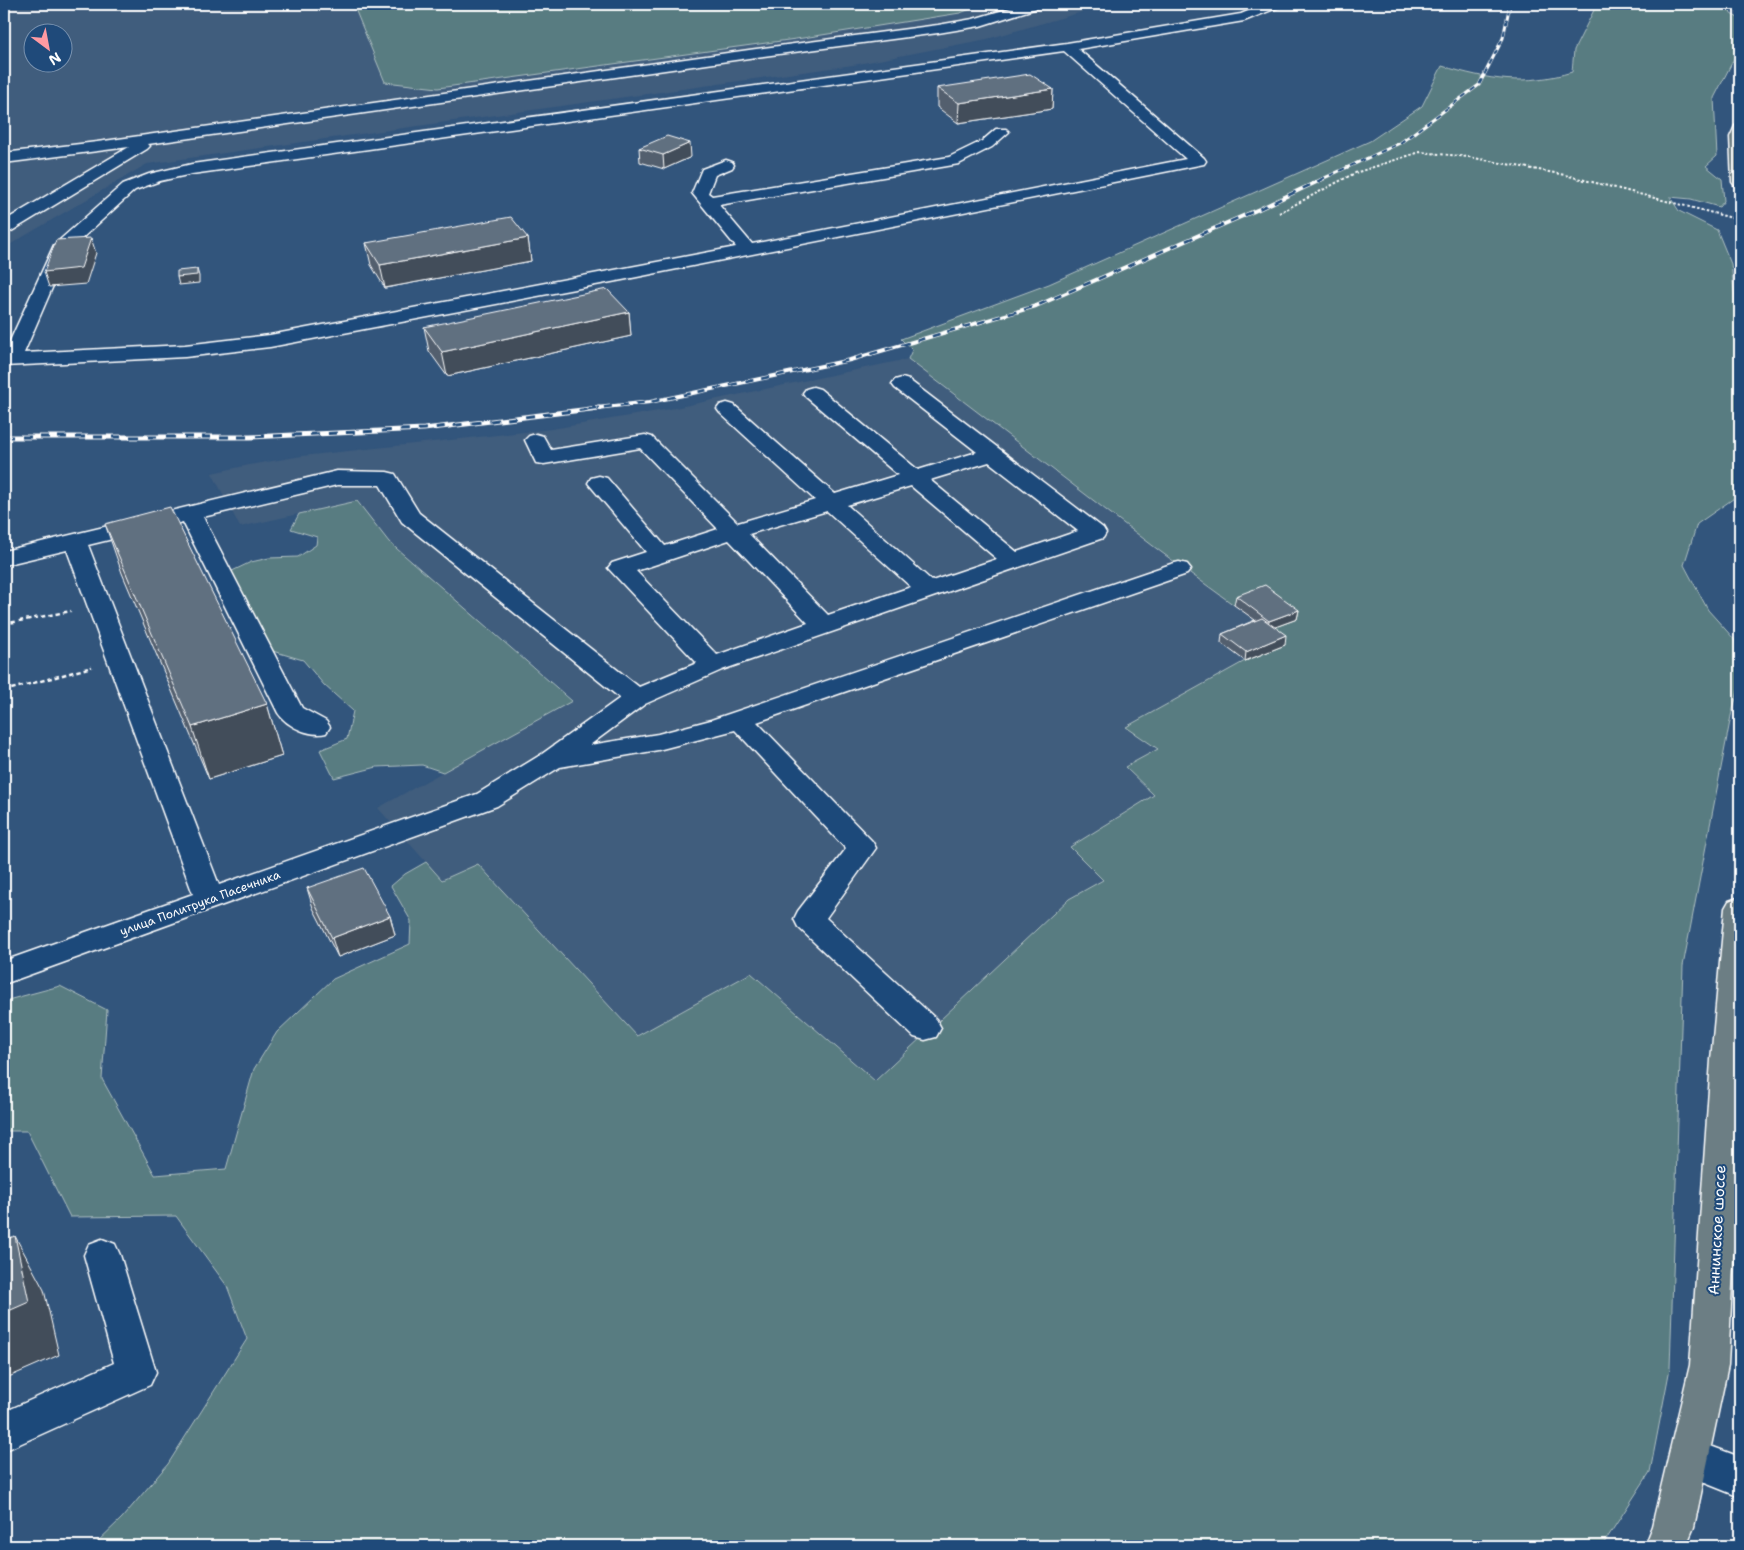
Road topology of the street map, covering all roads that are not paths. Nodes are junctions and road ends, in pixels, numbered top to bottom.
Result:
1 (1036, 4) edge
2 (1275, 4) edge
3 (1067, 47) junction
4 (1001, 132) dead end
5 (1739, 134) edge
6 (154, 139) junction
7 (4, 158) edge
8 (726, 164) dead end
9 (1740, 182) edge
10 (708, 202) junction
11 (4, 228) edge
12 (748, 250) junction
13 (7, 360) edge
14 (902, 384) dead end
15 (813, 393) dead end
16 (727, 408) dead end
17 (536, 440) dead end
18 (993, 454) junction
19 (915, 478) junction
20 (599, 483) dead end
21 (832, 504) junction
22 (190, 513) junction
23 (732, 532) junction
24 (74, 540) junction
25 (660, 554) junction
26 (4, 558) edge
27 (1014, 561) junction
28 (1179, 569) dead end
29 (928, 590) junction
30 (823, 624) junction
31 (713, 665) junction
32 (636, 698) junction
33 (740, 720) junction
34 (317, 727) dead end
35 (552, 760) junction
36 (210, 900) junction
37 (1740, 908) edge
38 (4, 973) edge
39 (925, 1028) dead end
40 (102, 1255) dead end
41 (4, 1432) edge
42 (1689, 1457) junction
43 (1740, 1477) edge
44 (1665, 1546) edge

1 - 6 street
2 - 3 street
3 - 12 street
3 - 13 street
4 - 10 street
5 - 9 main road
6 - 7 street
6 - 11 street
8 - 10 street
10 - 12 street
12 - 13 street
14 - 18 street
15 - 19 street
16 - 21 street
17 - 23 street
18 - 19 street
18 - 27 street, улица Политрука Пасечника
19 - 21 street
19 - 27 street
20 - 25 street
21 - 23 street
21 - 29 street
22 - 24 street
22 - 32 street
22 - 34 street
23 - 25 street
23 - 30 street
24 - 26 street
24 - 36 street
25 - 31 street
27 - 29 street, улица Политрука Пасечника
28 - 33 street
29 - 30 street, улица Политрука Пасечника
30 - 31 street, улица Политрука Пасечника
31 - 32 street, улица Политрука Пасечника
32 - 35 street, улица Политрука Пасечника
33 - 35 street
33 - 39 street
35 - 36 street, улица Политрука Пасечника
36 - 38 street, улица Политрука Пасечника
37 - 42 main road, Аннинское шоссе
40 - 41 street
42 - 43 street
42 - 44 main road, Аннинское шоссе

